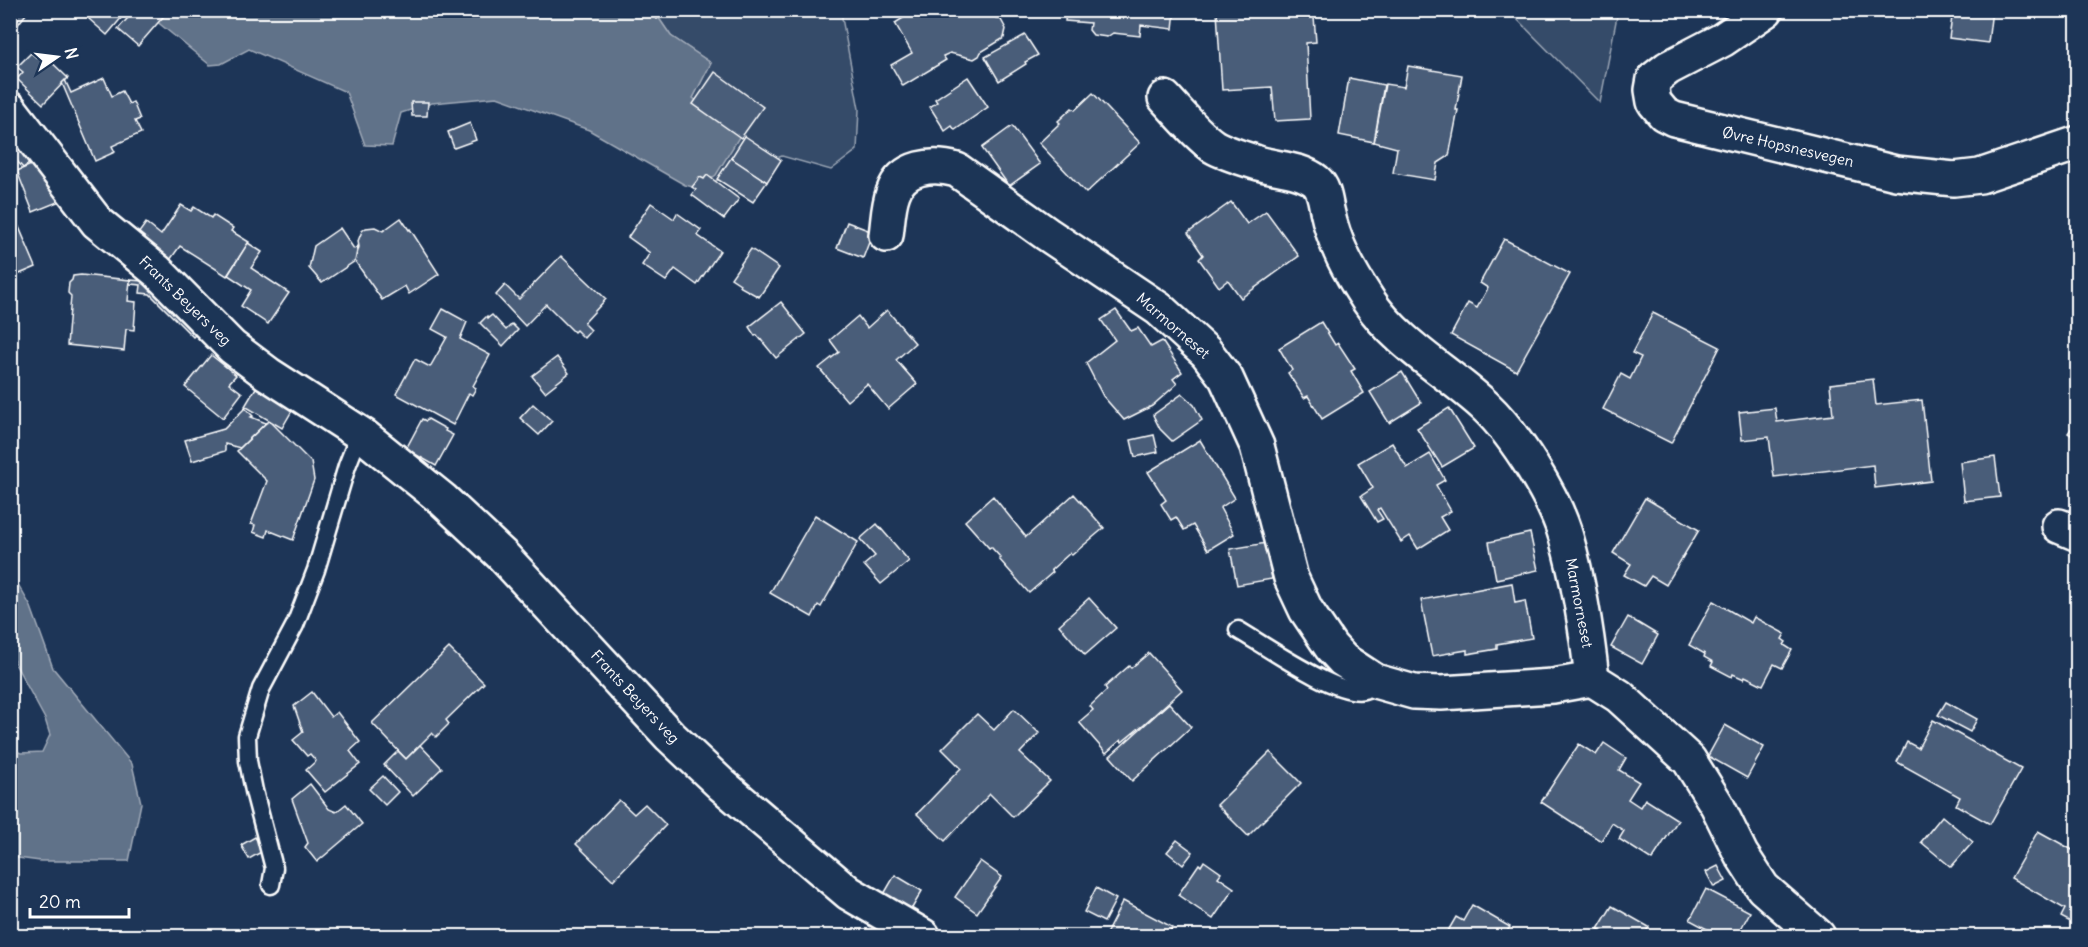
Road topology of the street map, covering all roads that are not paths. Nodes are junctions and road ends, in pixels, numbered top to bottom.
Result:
1 (1766, 10) edge
2 (1165, 98) dead end
3 (10, 109) edge
4 (2078, 143) edge
5 (886, 236) dead end
6 (364, 436) junction
7 (1238, 630) dead end
8 (1592, 680) junction
9 (1375, 681) junction
10 (271, 885) dead end
11 (923, 936) edge
12 (1818, 936) edge

1 - 4 street, Øvre Hopsnesvegen
2 - 8 street, Marmorneset
3 - 6 street, Frants Beyers veg
5 - 9 street, Marmorneset
6 - 10 lane
6 - 11 street, Frants Beyers veg
7 - 9 lane
8 - 9 street, Marmorneset
8 - 12 street

